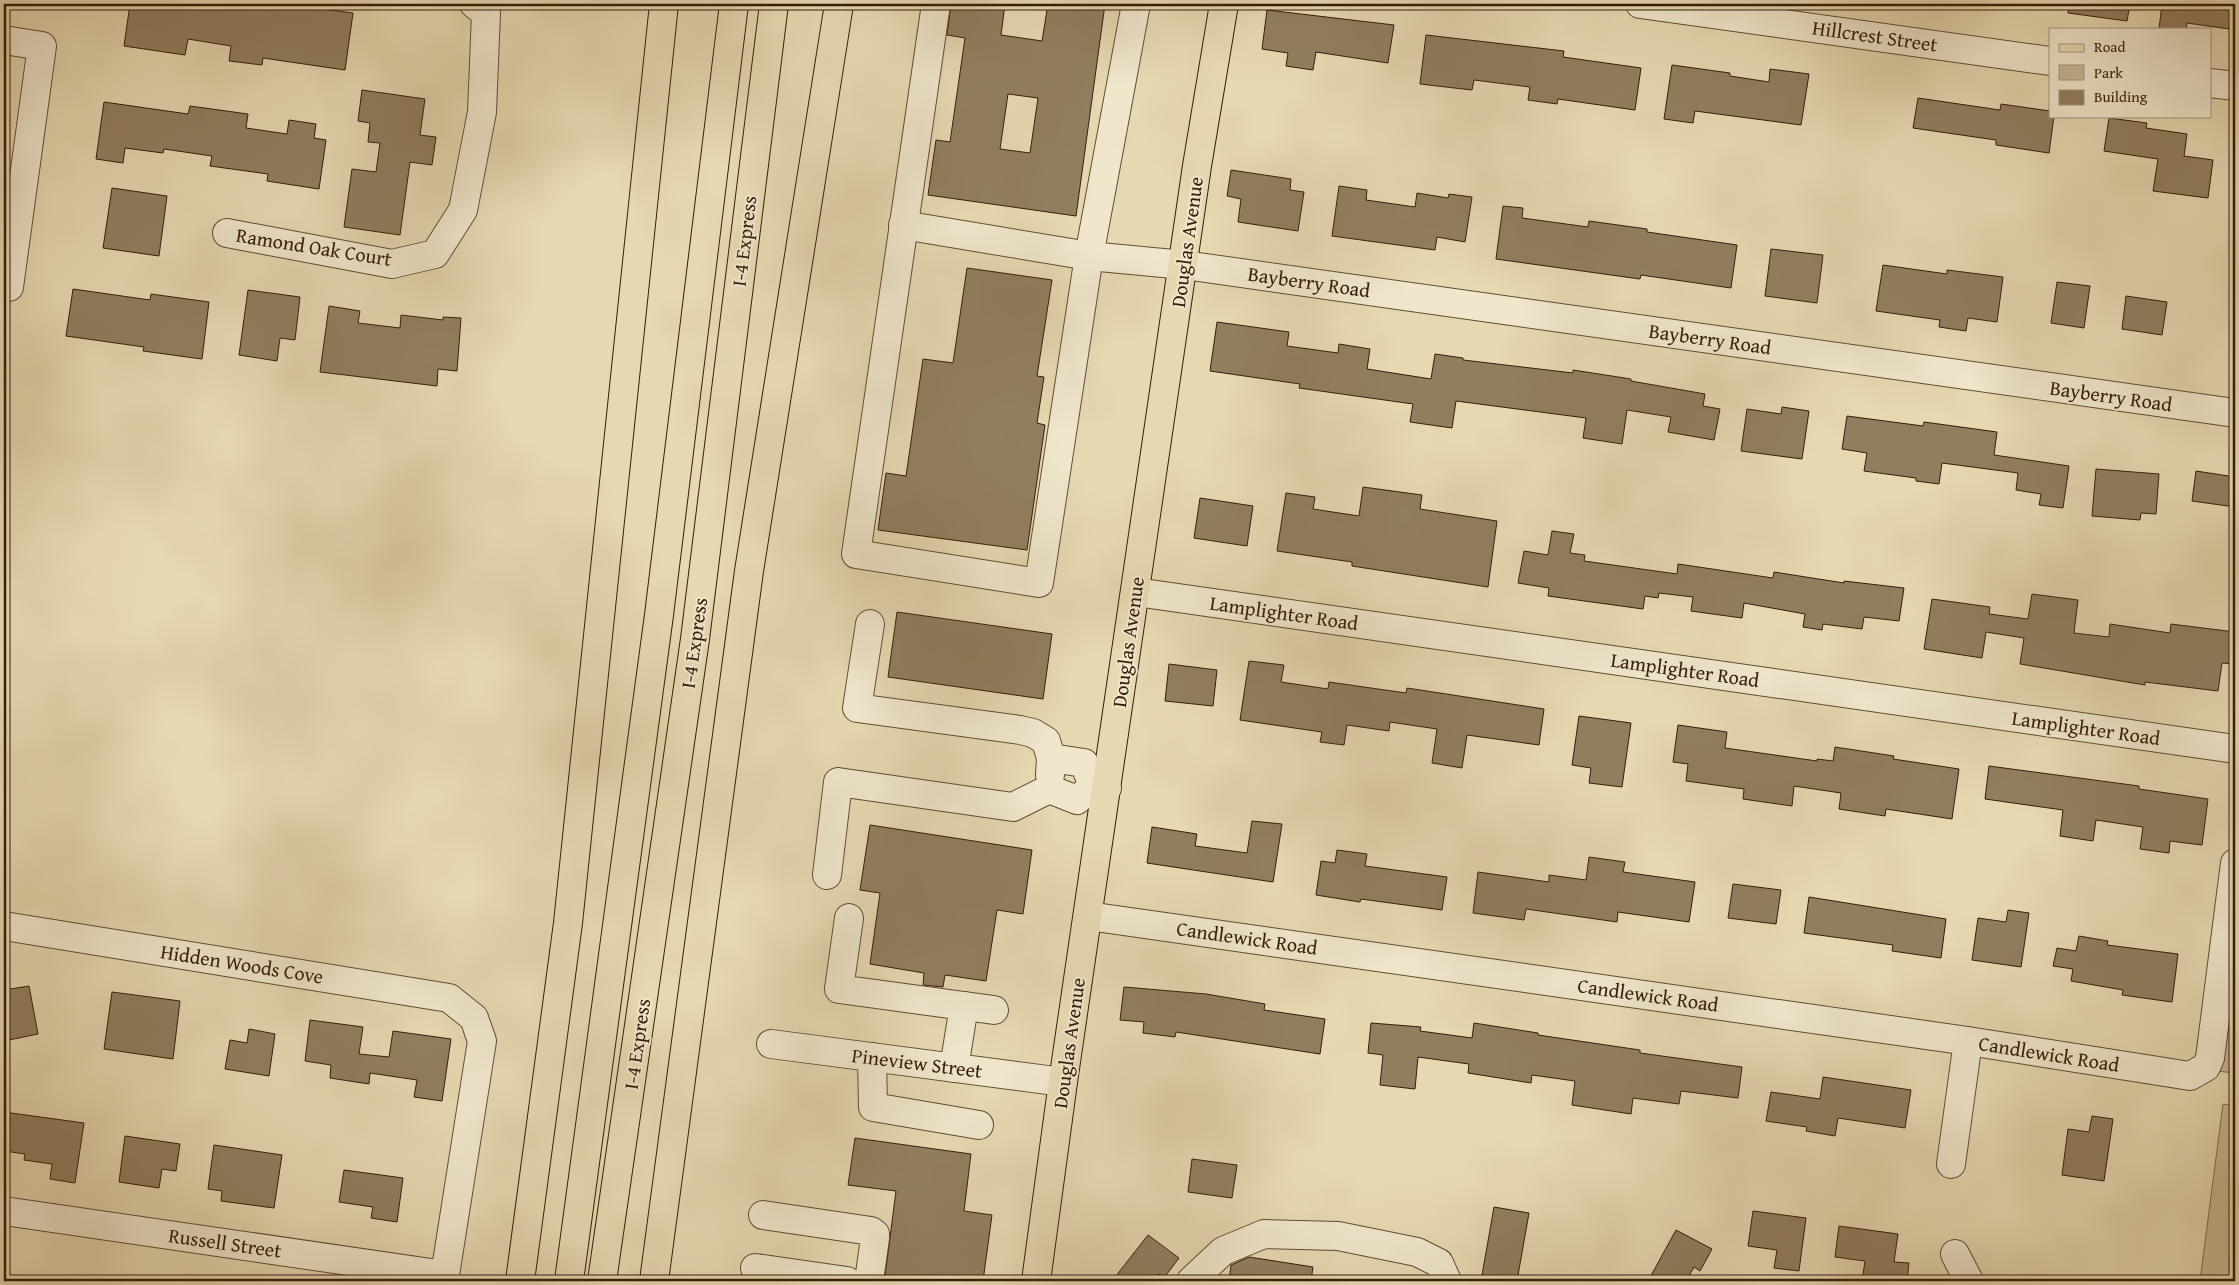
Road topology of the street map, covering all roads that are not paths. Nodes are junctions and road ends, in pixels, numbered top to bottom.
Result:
1 (474, 4) edge
2 (664, 4) edge
3 (734, 4) edge
4 (774, 4) edge
5 (838, 4) edge
6 (936, 4) edge
7 (1136, 4) edge
8 (1224, 4) edge
9 (1640, 4) edge
10 (4, 40) edge
11 (2049, 61) edge
12 (2212, 83) edge
13 (2235, 86) edge
14 (903, 225) junction
15 (227, 233) dead end
16 (1089, 256) junction
17 (1184, 264) junction
18 (6, 286) edge
19 (2235, 414) edge
20 (1136, 592) junction
21 (870, 624) dead end
22 (2235, 749) edge
23 (1052, 758) junction
24 (1100, 787) junction
25 (1049, 789) junction
26 (2235, 863) edge
27 (827, 875) dead end
28 (1088, 916) junction
29 (849, 918) dead end
30 (4, 926) edge
31 (964, 1006) junction
32 (994, 1010) dead end
33 (1968, 1041) junction
34 (771, 1044) dead end
35 (872, 1057) junction
36 (954, 1068) junction
37 (1063, 1082) junction
38 (979, 1125) dead end
39 (1951, 1164) dead end
40 (4, 1211) edge
41 (763, 1215) dead end
42 (1955, 1254) dead end
43 (756, 1268) dead end
44 (445, 1275) joint
45 (520, 1281) edge
46 (569, 1281) edge
47 (602, 1281) edge
48 (654, 1281) edge
49 (847, 1281) edge
50 (869, 1281) edge
51 (1036, 1281) edge
52 (1191, 1281) edge
53 (1447, 1281) edge
54 (1969, 1281) edge

1 - 15 street, Ramond Oak Court
2 - 45 main road
3 - 46 main road, I-4 Express
4 - 47 main road, I-4 Express
5 - 48 main road
6 - 14 street
7 - 16 street
8 - 17 main road, Douglas Avenue
9 - 11 street, Hillcrest Street
10 - 18 street
12 - 13 street
14 - 16 street, Bayberry Road
14 - 16 street
16 - 17 street, Bayberry Road
17 - 19 street, Bayberry Road
17 - 20 main road, Douglas Avenue
20 - 22 street, Lamplighter Road
20 - 24 main road, Douglas Avenue
21 - 23 street
23 - 24 street
23 - 25 street
24 - 25 street
24 - 28 main road, Douglas Avenue
25 - 27 street
26 - 33 street, Candlewick Road
28 - 33 street, Candlewick Road
28 - 37 main road, Douglas Avenue
29 - 31 street
30 - 44 street, Hidden Woods Cove
31 - 32 street
31 - 36 street
33 - 39 street
34 - 35 street, Pineview Street
35 - 36 street, Pineview Street
35 - 38 street
36 - 37 street, Pineview Street
37 - 51 main road, Douglas Avenue
40 - 44 street, Russell Street
41 - 50 street
42 - 54 street
43 - 49 street
52 - 53 street

